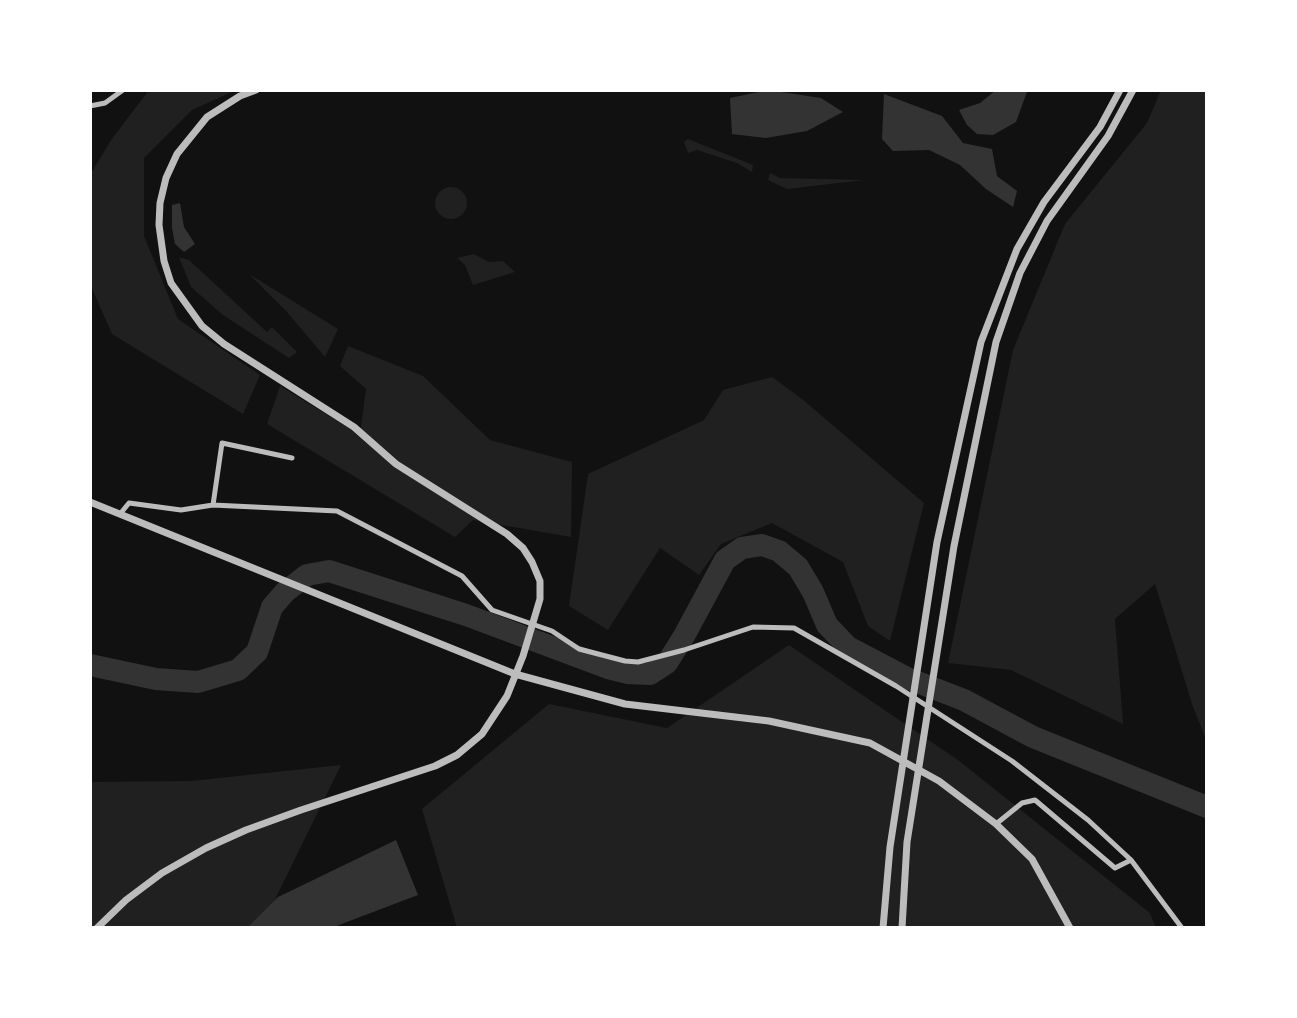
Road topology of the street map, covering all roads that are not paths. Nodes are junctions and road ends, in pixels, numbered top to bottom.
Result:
1 (123, 90) edge
2 (256, 90) edge
3 (1120, 90) edge
4 (1133, 90) edge
5 (90, 106) edge
6 (292, 458) dead end
7 (90, 502) edge
8 (213, 505) junction
9 (119, 515) junction
10 (515, 674) junction
11 (996, 824) junction
12 (1131, 860) junction
13 (901, 924) edge
14 (883, 926) edge
15 (97, 928) edge
16 (1070, 928) edge
17 (1182, 928) edge

1 - 5 street
2 - 10 street
3 - 14 street
4 - 13 street
6 - 8 street
7 - 9 street
8 - 9 street
8 - 12 street
9 - 10 street
10 - 11 street
10 - 15 street
11 - 12 street
11 - 16 street
12 - 17 street

